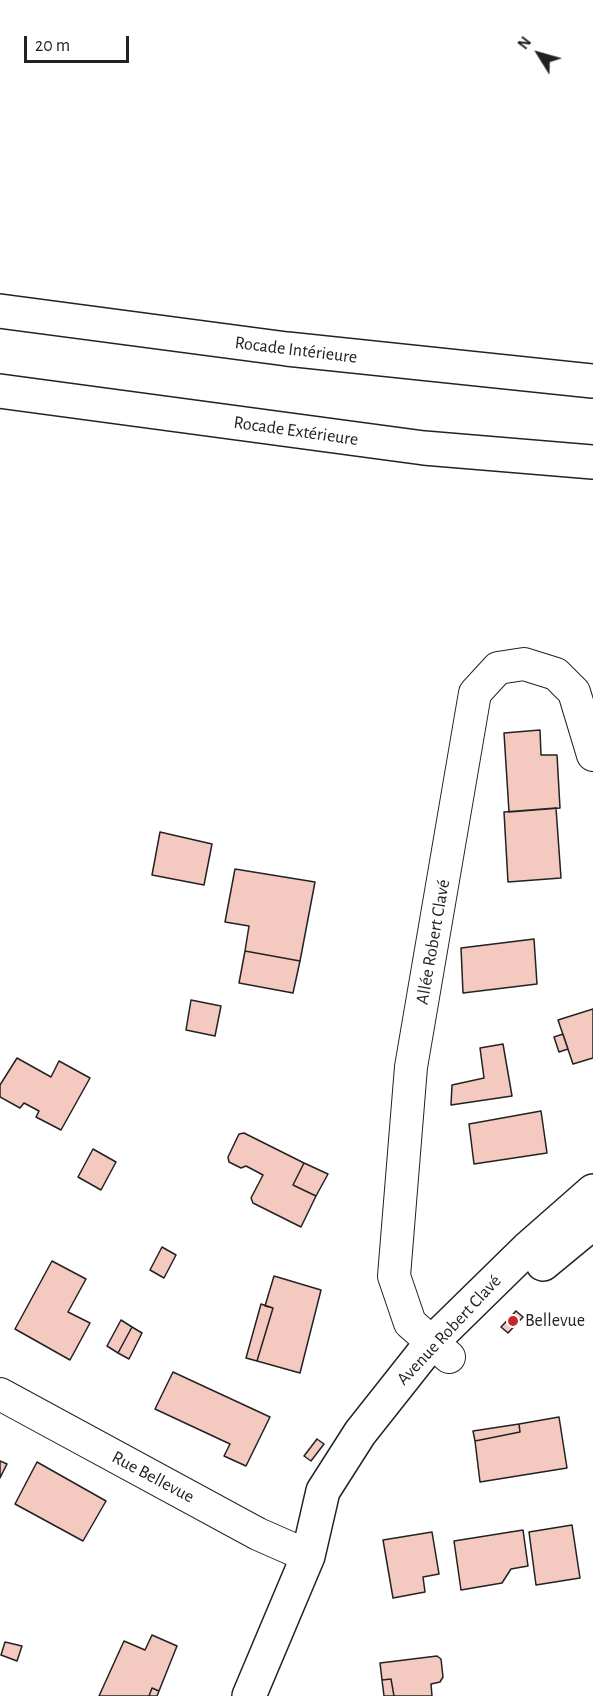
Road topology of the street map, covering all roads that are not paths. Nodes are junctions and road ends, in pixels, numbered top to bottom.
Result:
1 (0, 311) edge
2 (593, 381) edge
3 (0, 391) edge
4 (593, 462) edge
5 (593, 755) edge
6 (593, 1191) edge
7 (593, 1223) edge
8 (440, 1350) junction
9 (0, 1394) edge
10 (308, 1556) junction
11 (249, 1696) edge

1 - 2 main road, Rocade Intérieure
3 - 4 main road, Rocade Extérieure
5 - 8 street, Allée Robert Clavé
6 - 8 main road, Avenue Robert Clavé
7 - 8 main road, Avenue Robert Clavé
8 - 10 main road, Avenue Robert Clavé
9 - 10 street, Rue Bellevue
10 - 11 main road, Avenue Robert Clavé

